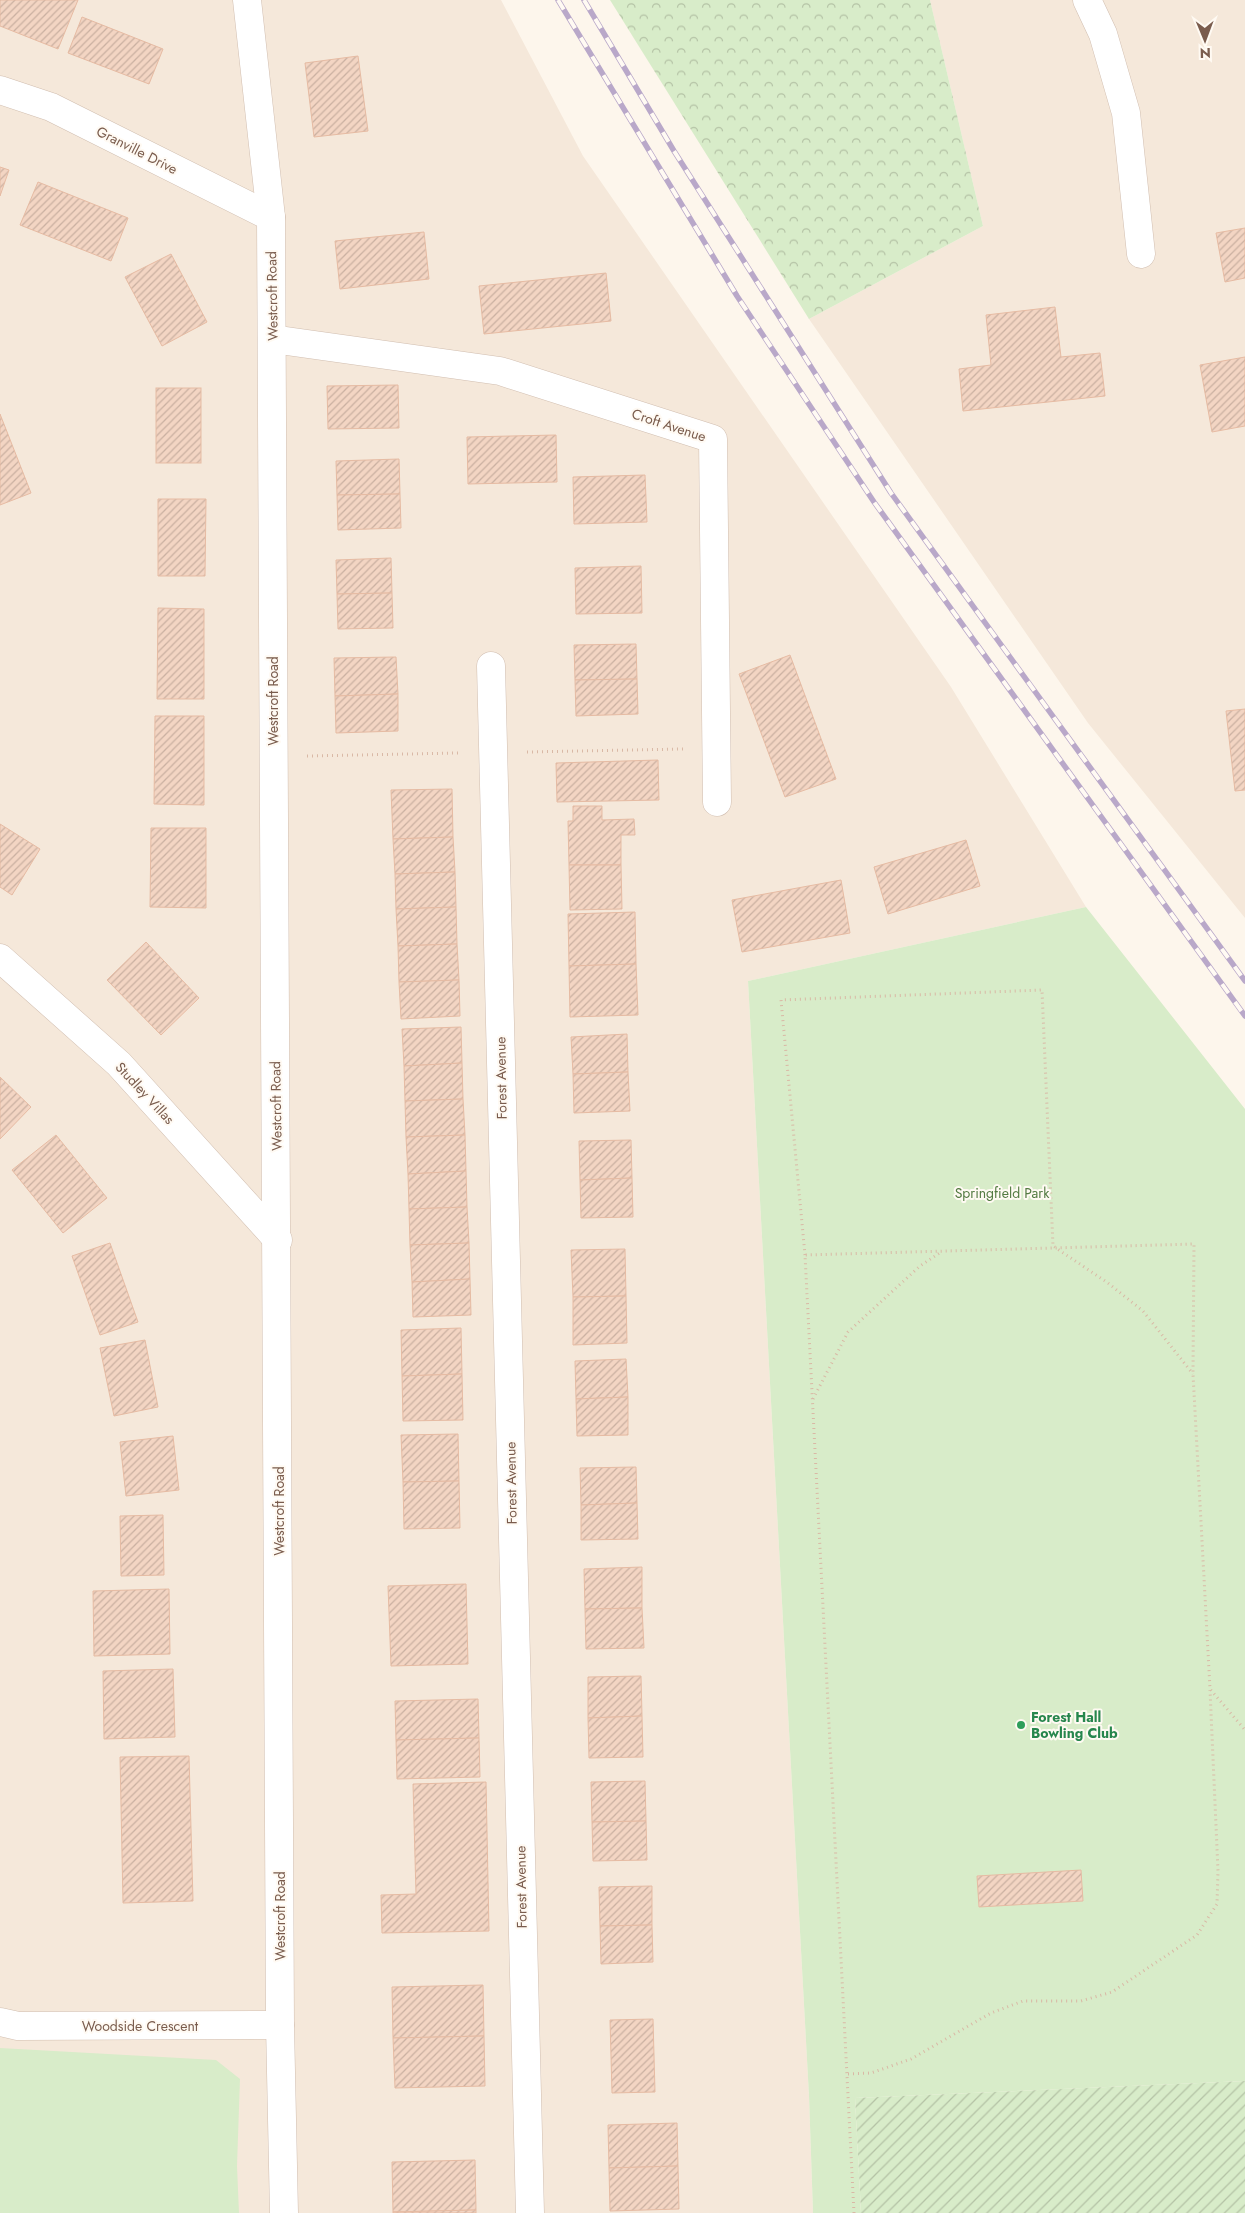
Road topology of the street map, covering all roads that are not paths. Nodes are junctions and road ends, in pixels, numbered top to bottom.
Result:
1 (247, 0) edge
2 (1088, 0) edge
3 (0, 90) edge
4 (271, 217) junction
5 (1141, 254) dead end
6 (272, 339) junction
7 (491, 666) dead end
8 (717, 802) dead end
9 (0, 958) edge
10 (278, 1240) junction
11 (0, 2022) edge
12 (280, 2025) junction
13 (284, 2213) edge
14 (530, 2213) edge

1 - 4 street, Westcroft Road
2 - 5 street
3 - 4 street, Granville Drive
4 - 6 street, Westcroft Road
6 - 8 street, Croft Avenue
6 - 10 street, Westcroft Road
7 - 14 street, Forest Avenue
9 - 10 street, Studley Villas
10 - 12 street, Westcroft Road
11 - 12 street, Woodside Crescent
12 - 13 street, Westcroft Road

